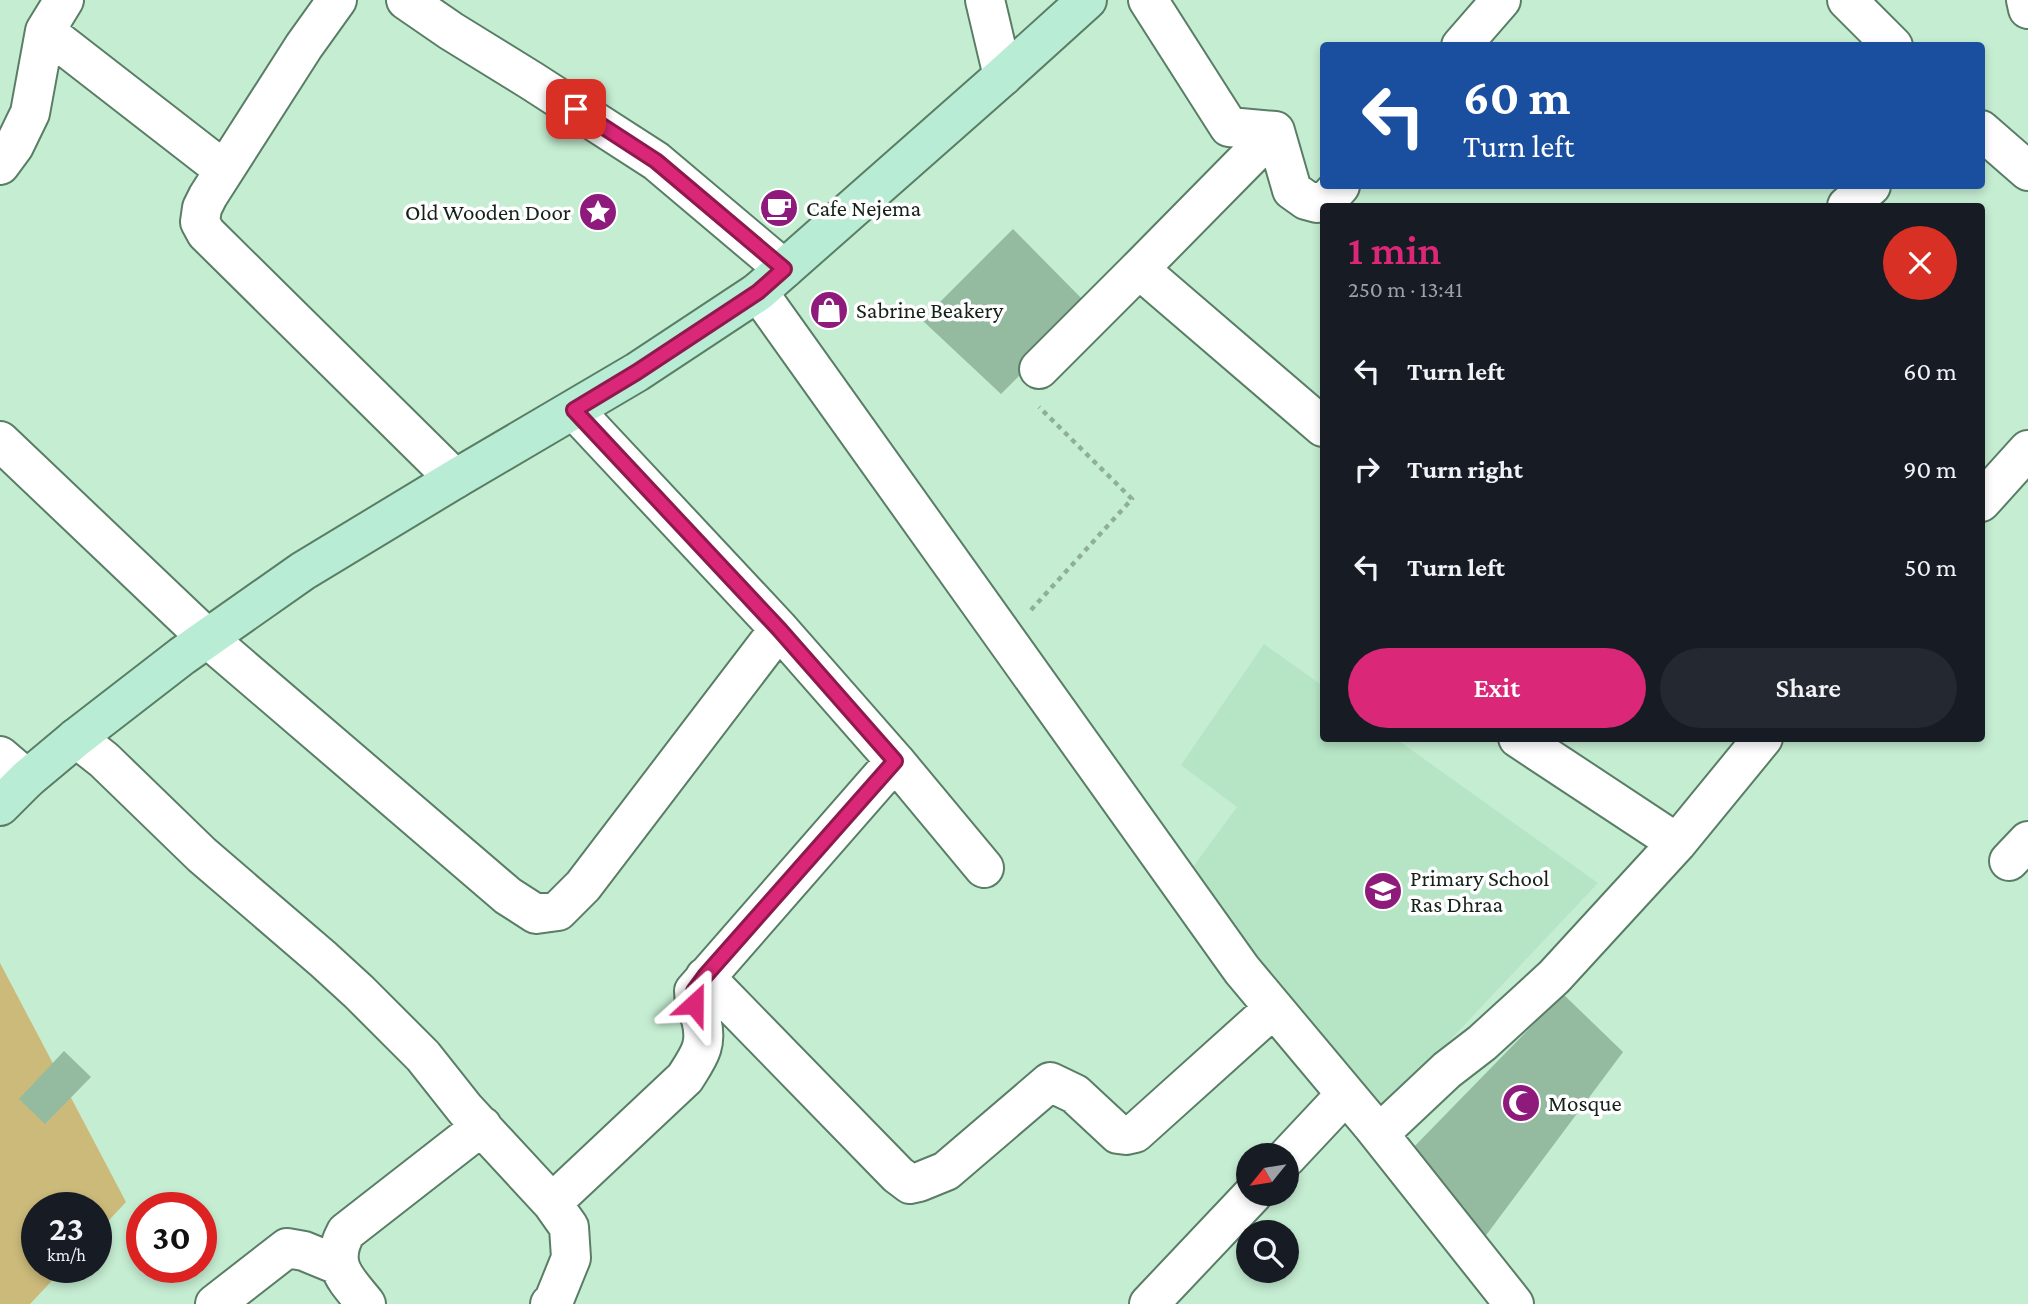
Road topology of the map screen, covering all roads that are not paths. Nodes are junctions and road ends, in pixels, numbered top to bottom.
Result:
1 (337, 0) edge
2 (406, 0) edge
3 (985, 0) edge
4 (1087, 0) edge
5 (1148, 0) edge
6 (1501, 0) edge
7 (2026, 0) edge
8 (1860, 4) edge
9 (2028, 9) edge
10 (54, 16) edge
11 (1464, 42) edge
12 (1890, 42) edge
13 (1003, 76) junction
14 (1275, 131) junction
15 (1985, 134) edge
16 (0, 165) edge
17 (224, 170) junction
18 (2028, 172) edge
19 (1867, 189) edge
20 (1333, 197) edge
21 (1851, 203) edge
22 (1139, 269) junction
23 (771, 280) junction
24 (1039, 369) road end
25 (574, 410) junction
26 (1320, 424) edge
27 (0, 441) edge
28 (2028, 450) edge
29 (454, 479) junction
30 (1985, 498) edge
31 (779, 629) junction
32 (206, 637) junction
33 (76, 738) junction
34 (1524, 742) edge
35 (1760, 742) edge
36 (895, 761) junction
37 (14, 768) edge
38 (0, 806) edge
39 (1677, 843) junction
40 (984, 868) dead end
41 (705, 976) junction
42 (1274, 1008) junction
43 (1346, 1094) junction
44 (482, 1126) junction
45 (1379, 1134) junction
46 (1299, 1144) edge
47 (552, 1203) junction
48 (1242, 1206) edge
49 (338, 1265) junction
50 (1499, 1298) edge
51 (554, 1303) edge
52 (215, 1304) edge
53 (366, 1304) edge
54 (1149, 1304) edge

1 - 17 street
2 - 23 street
3 - 13 street
4 - 13 street
5 - 14 street
6 - 11 street
7 - 9 street
8 - 12 street
10 - 16 street
10 - 17 street
13 - 23 street
14 - 20 street
14 - 22 street
15 - 18 street
17 - 29 street
19 - 21 street
22 - 24 street
22 - 26 street
23 - 25 street
23 - 42 street
25 - 29 street
25 - 31 street
27 - 32 street
28 - 30 street
29 - 32 street
31 - 32 street
31 - 36 street
32 - 33 street
33 - 37 street
33 - 44 street
34 - 39 street
35 - 39 street
36 - 40 street
36 - 41 street
37 - 38 street
39 - 45 street
41 - 42 street
41 - 47 street
42 - 43 street
43 - 45 street
43 - 46 street
44 - 47 street
44 - 49 street
45 - 50 street
47 - 51 street
48 - 54 street
49 - 52 street
49 - 53 street

